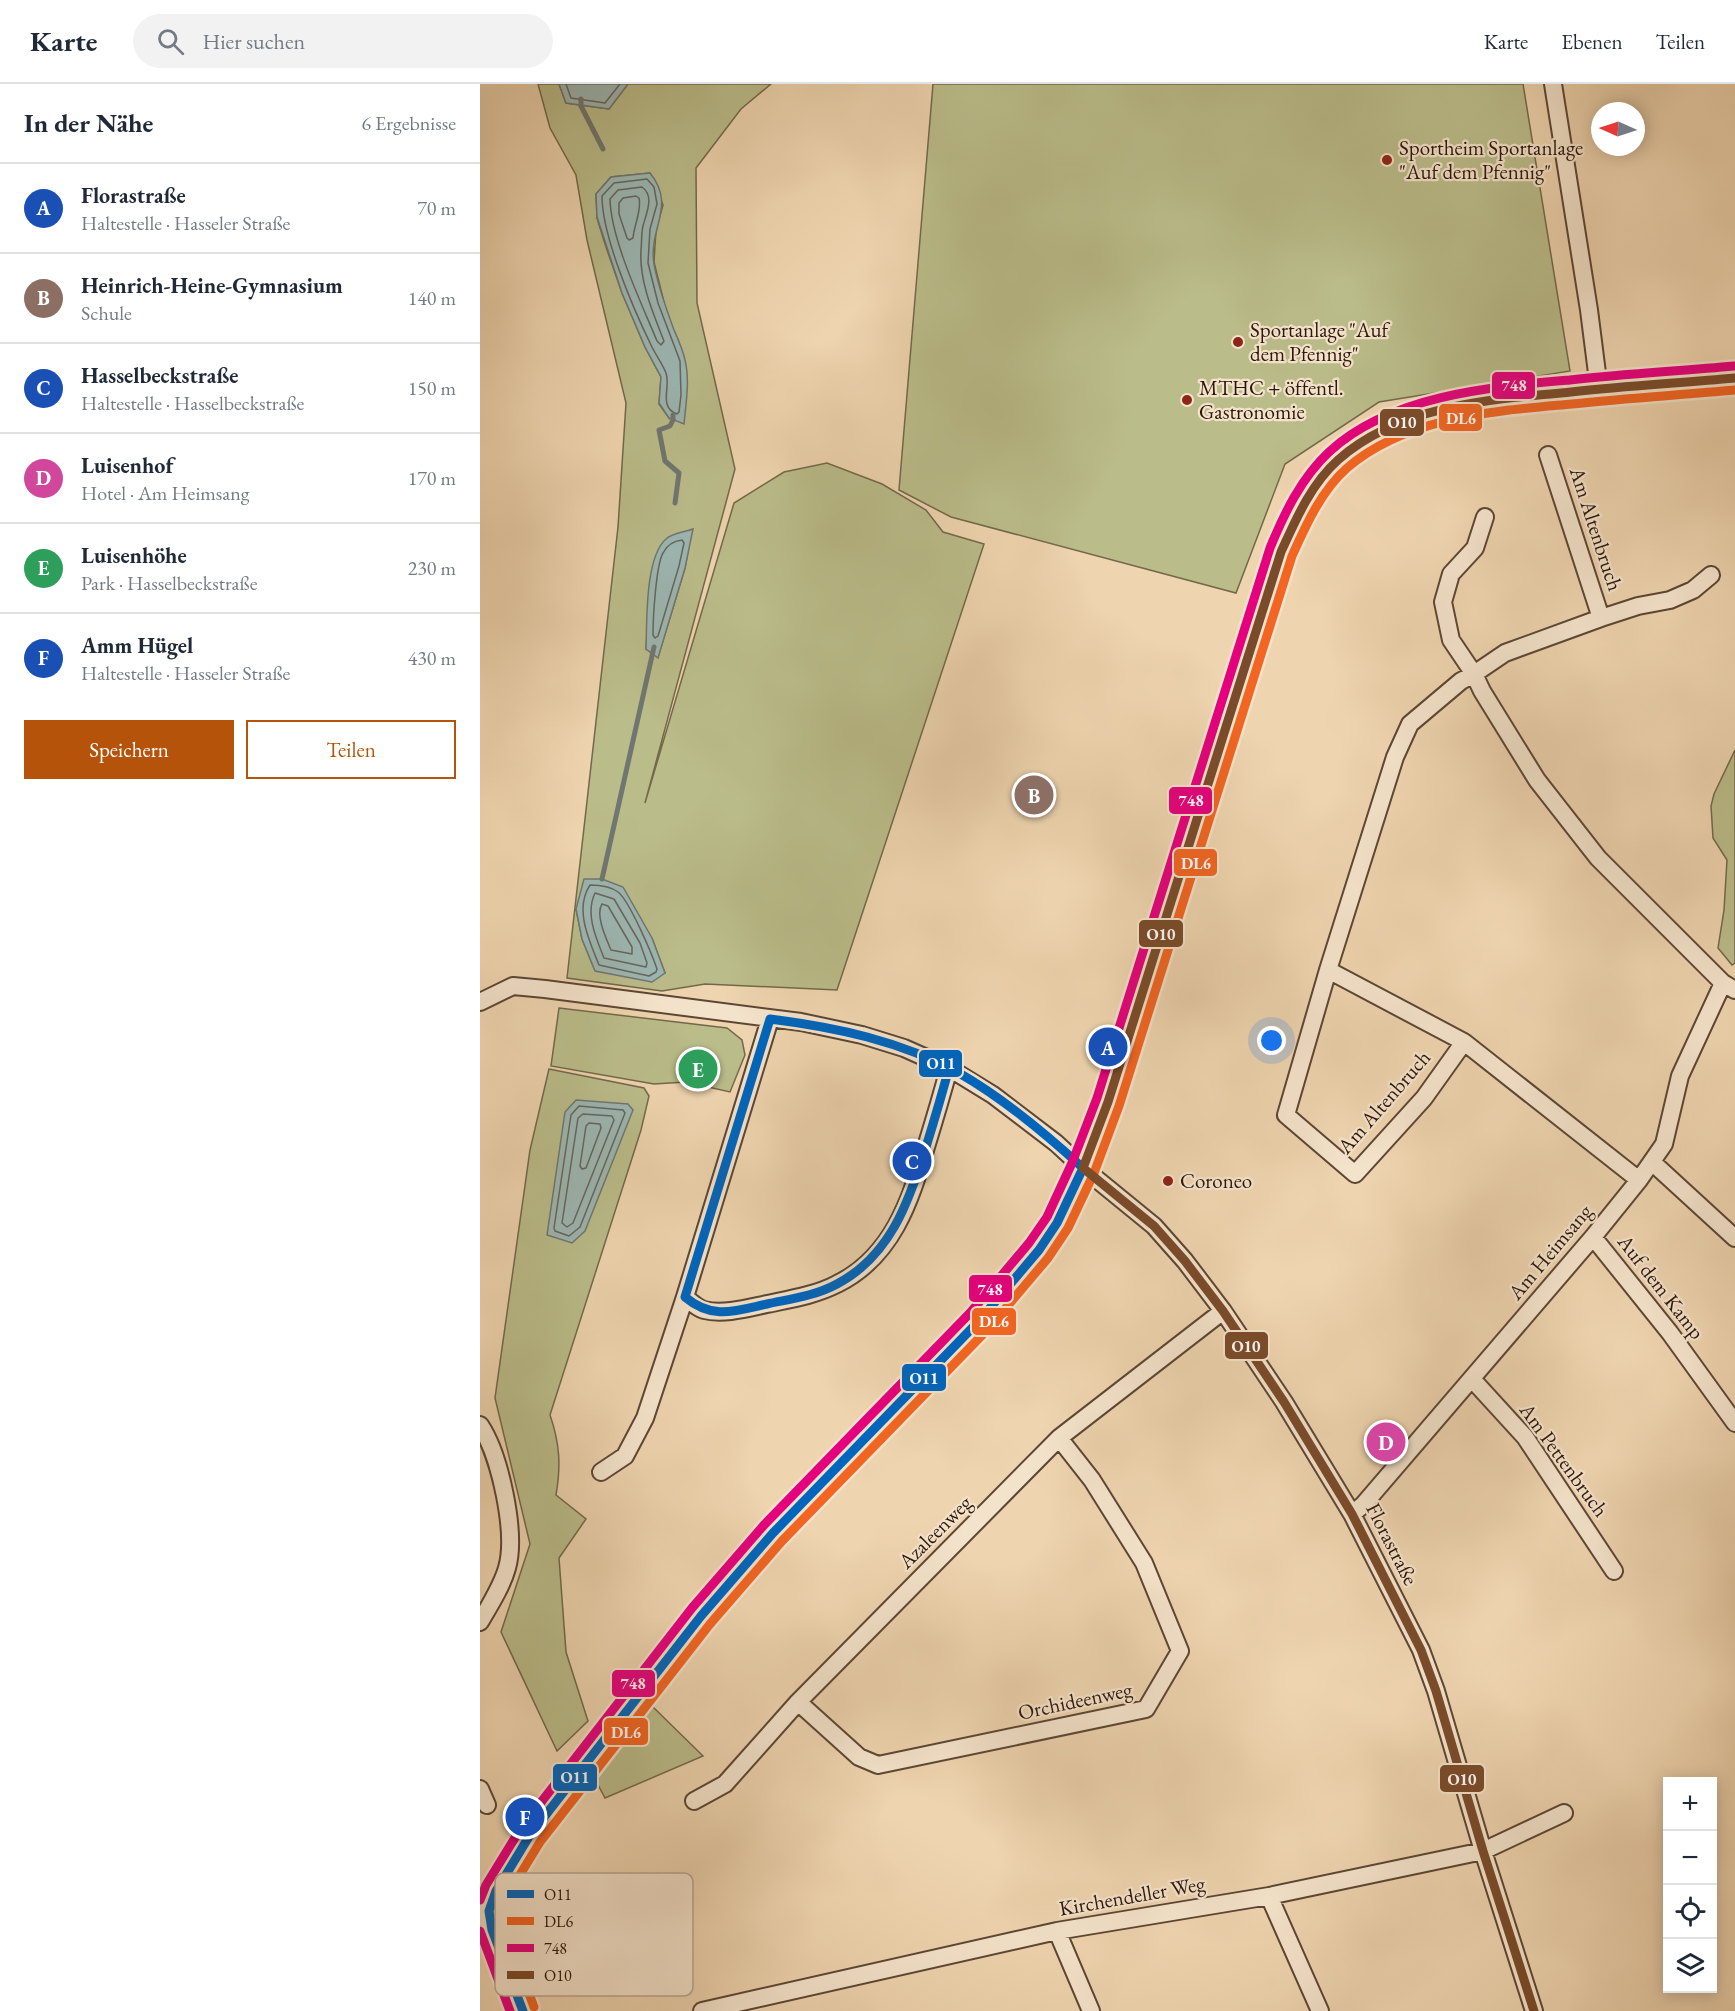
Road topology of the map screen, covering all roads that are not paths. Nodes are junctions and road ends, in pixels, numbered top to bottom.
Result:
1 (1553, 84) edge
2 (1735, 378) edge
3 (1599, 389) junction
4 (1548, 455) dead end
5 (1485, 517) dead end
6 (1711, 575) dead end
7 (1601, 618) junction
8 (1474, 674) junction
9 (1328, 970) junction
10 (1729, 986) edge
11 (480, 1002) edge
12 (770, 1019) junction
13 (1464, 1042) junction
14 (949, 1068) junction
15 (1652, 1162) junction
16 (1083, 1168) junction
17 (1639, 1180) junction
18 (1593, 1237) junction
19 (1735, 1238) edge
20 (685, 1297) junction
21 (1223, 1311) junction
22 (1472, 1379) junction
23 (1735, 1423) edge
24 (480, 1425) edge
25 (1059, 1438) junction
26 (602, 1473) dead end
27 (1352, 1514) junction
28 (1614, 1571) dead end
29 (480, 1622) edge
30 (798, 1702) junction
31 (694, 1801) dead end
32 (1564, 1813) dead end
33 (1483, 1851) junction
34 (507, 1873) edge
35 (495, 1894) edge
36 (1269, 1896) junction
37 (1058, 1931) junction
38 (495, 1938) edge
39 (517, 1996) edge
40 (523, 2011) edge
41 (702, 2011) edge
42 (1091, 2011) edge
43 (1320, 2011) edge
44 (1534, 2011) edge

1 - 3 street
2 - 3 main road
3 - 16 main road
4 - 7 street, Am Altenbruch
5 - 8 street
6 - 7 street, Am Altenbruch
7 - 8 street, Am Altenbruch
8 - 9 street, Am Altenbruch
8 - 10 street
9 - 13 street, Am Altenbruch
9 - 13 street, Am Altenbruch
10 - 15 street, Am Heimsang
11 - 12 street, Florastraße
12 - 14 street, Florastraße
12 - 20 street
13 - 17 street, Am Altenbruch
14 - 16 street, Florastraße
14 - 20 street
15 - 17 street, Am Heimsang
15 - 19 street
16 - 21 street, Florastraße
16 - 34 main road
17 - 18 street, Am Heimsang
18 - 22 street, Am Heimsang
18 - 23 street, Auf dem Kamp
20 - 26 street
21 - 25 street, Azaleenweg
21 - 27 street, Florastraße
22 - 27 street, Am Heimsang
22 - 28 street, Am Pettenbruch
24 - 29 street
25 - 30 street, Azaleenweg
25 - 30 street, Orchideenweg
27 - 33 street, Florastraße
30 - 31 street, Azaleenweg
32 - 33 street, Kirchendeller Weg
33 - 36 street, Kirchendeller Weg
33 - 44 street, Florastraße
35 - 38 main road
36 - 37 street, Kirchendeller Weg
36 - 43 street
37 - 41 street, Kirchendeller Weg
37 - 42 street
39 - 40 main road

